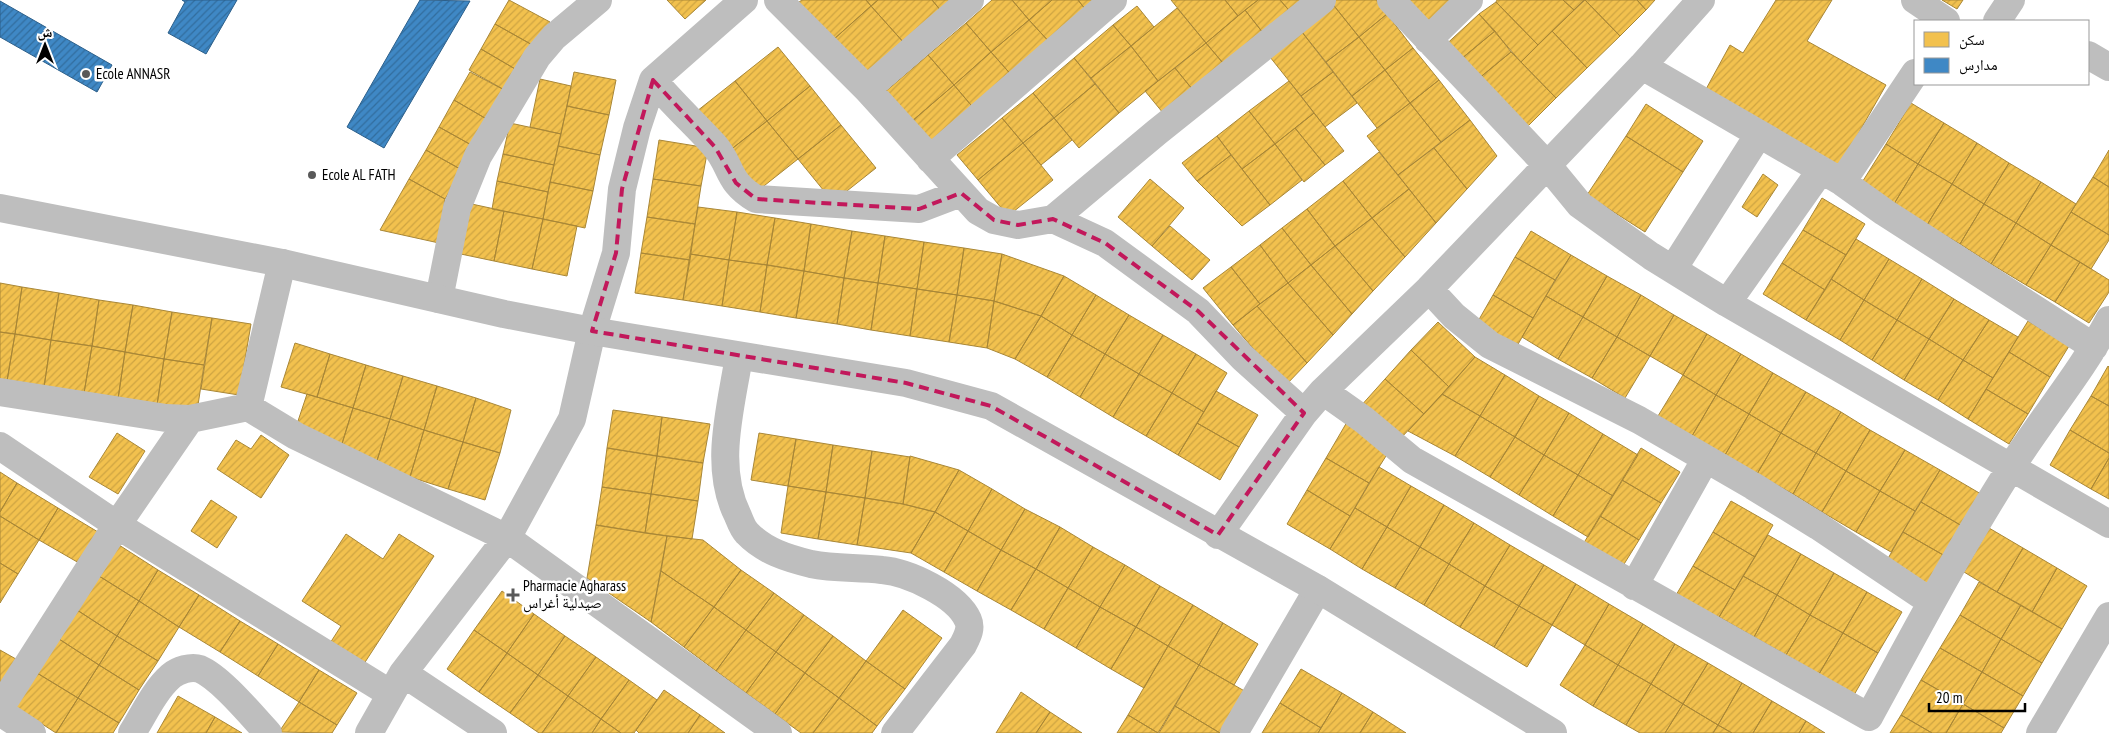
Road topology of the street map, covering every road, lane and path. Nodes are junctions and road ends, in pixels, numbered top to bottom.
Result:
1 (598, 0) edge
2 (744, 0) edge
3 (778, 0) edge
4 (970, 0) edge
5 (1112, 0) edge
6 (1322, 0) edge
7 (1391, 0) edge
8 (1469, 0) edge
9 (1701, 0) edge
10 (1915, 0) edge
11 (1945, 20) edge
12 (1428, 40) junction
13 (2089, 56) edge
14 (1642, 66) junction
15 (2109, 66) edge
16 (1914, 74) edge
17 (653, 80) junction
18 (867, 89) junction
19 (1759, 134) junction
20 (930, 159) junction
21 (1548, 166) junction
22 (1832, 176) junction
23 (961, 193) junction
24 (0, 208) edge
25 (1053, 219) junction
26 (282, 263) junction
27 (1673, 269) junction
28 (1429, 289) junction
29 (439, 299) junction
30 (1727, 303) junction
31 (2109, 320) edge
32 (592, 331) junction
33 (2094, 347) junction
34 (739, 356) junction
35 (1323, 391) junction
36 (0, 392) edge
37 (248, 407) junction
38 (1304, 413) junction
39 (190, 419) junction
40 (0, 446) edge
41 (1705, 460) junction
42 (2010, 468) junction
43 (2109, 524) edge
44 (117, 525) junction
45 (1218, 535) junction
46 (507, 538) junction
47 (1634, 586) junction
48 (1318, 589) junction
49 (1932, 602) junction
50 (2109, 616) edge
51 (397, 684) junction
52 (0, 708) edge
53 (0, 712) edge
54 (1864, 725) edge
55 (32, 733) edge
56 (132, 733) edge
57 (268, 733) edge
58 (369, 733) edge
59 (493, 733) edge
60 (778, 733) edge
61 (895, 733) edge
62 (1234, 733) edge
63 (1553, 733) edge
64 (2040, 733) edge

1 - 29 street
2 - 17 street
3 - 18 street
4 - 18 street
5 - 20 street
6 - 25 street
7 - 12 street
8 - 12 street
9 - 14 street
10 - 11 street
12 - 21 street
13 - 15 street
14 - 19 street
14 - 21 street
16 - 22 street
17 - 23 street
17 - 32 street
18 - 20 street
19 - 22 street
19 - 27 street
20 - 23 street
21 - 27 street
21 - 28 street
22 - 30 street
22 - 33 street
23 - 25 street
24 - 26 street
25 - 38 street
26 - 29 street
26 - 37 street
27 - 30 street
28 - 35 street
28 - 41 street
29 - 32 street
30 - 42 street
31 - 33 street
32 - 34 street
32 - 46 street
33 - 42 street
34 - 45 street
34 - 61 street
35 - 38 street
35 - 47 street
36 - 39 street
37 - 39 street
37 - 46 street
38 - 45 street
39 - 44 street
40 - 44 street
41 - 47 street
41 - 49 street
42 - 43 street
42 - 49 street
44 - 51 street
44 - 52 street
45 - 48 street
46 - 51 street
46 - 60 street
47 - 54 street
48 - 62 street
48 - 63 street
49 - 54 street
50 - 64 street
51 - 58 street
51 - 59 street
53 - 55 street
56 - 57 street

